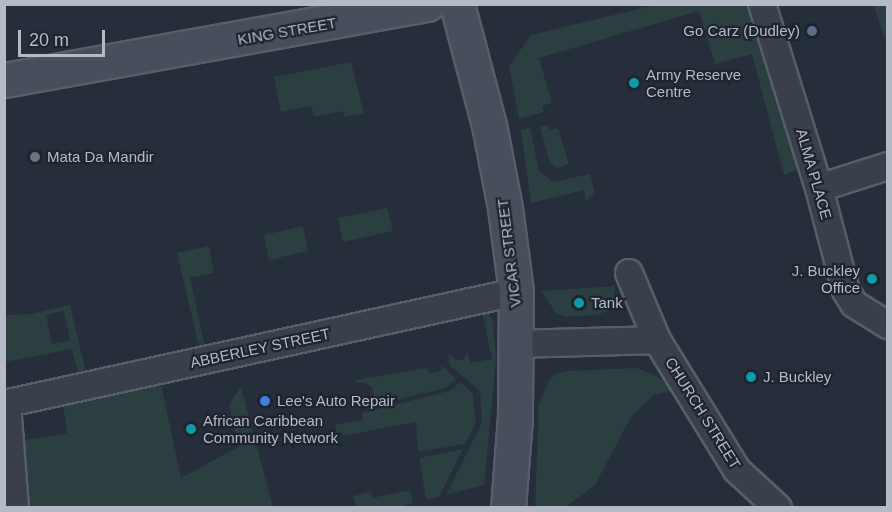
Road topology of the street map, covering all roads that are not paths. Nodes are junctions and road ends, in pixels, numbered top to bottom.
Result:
1 (427, 4) edge
2 (457, 4) edge
3 (762, 4) edge
4 (4, 80) edge
5 (888, 166) edge
6 (819, 188) junction
7 (629, 273) dead end
8 (516, 292) junction
9 (888, 325) edge
10 (657, 340) junction
11 (517, 344) junction
12 (6, 404) edge
13 (504, 506) edge
14 (15, 507) edge
15 (778, 507) edge

1 - 4 street, KING STREET
2 - 8 street, VICAR STREET
3 - 6 street, ALMA PLACE
5 - 6 street
6 - 9 street, ALMA PLACE
7 - 10 street, CHURCH STREET
8 - 11 street, VICAR STREET
8 - 12 street, ABBERLEY STREET
10 - 11 street, CHURCH STREET
10 - 15 street, CHURCH STREET
11 - 13 street, VICAR STREET
12 - 14 street

